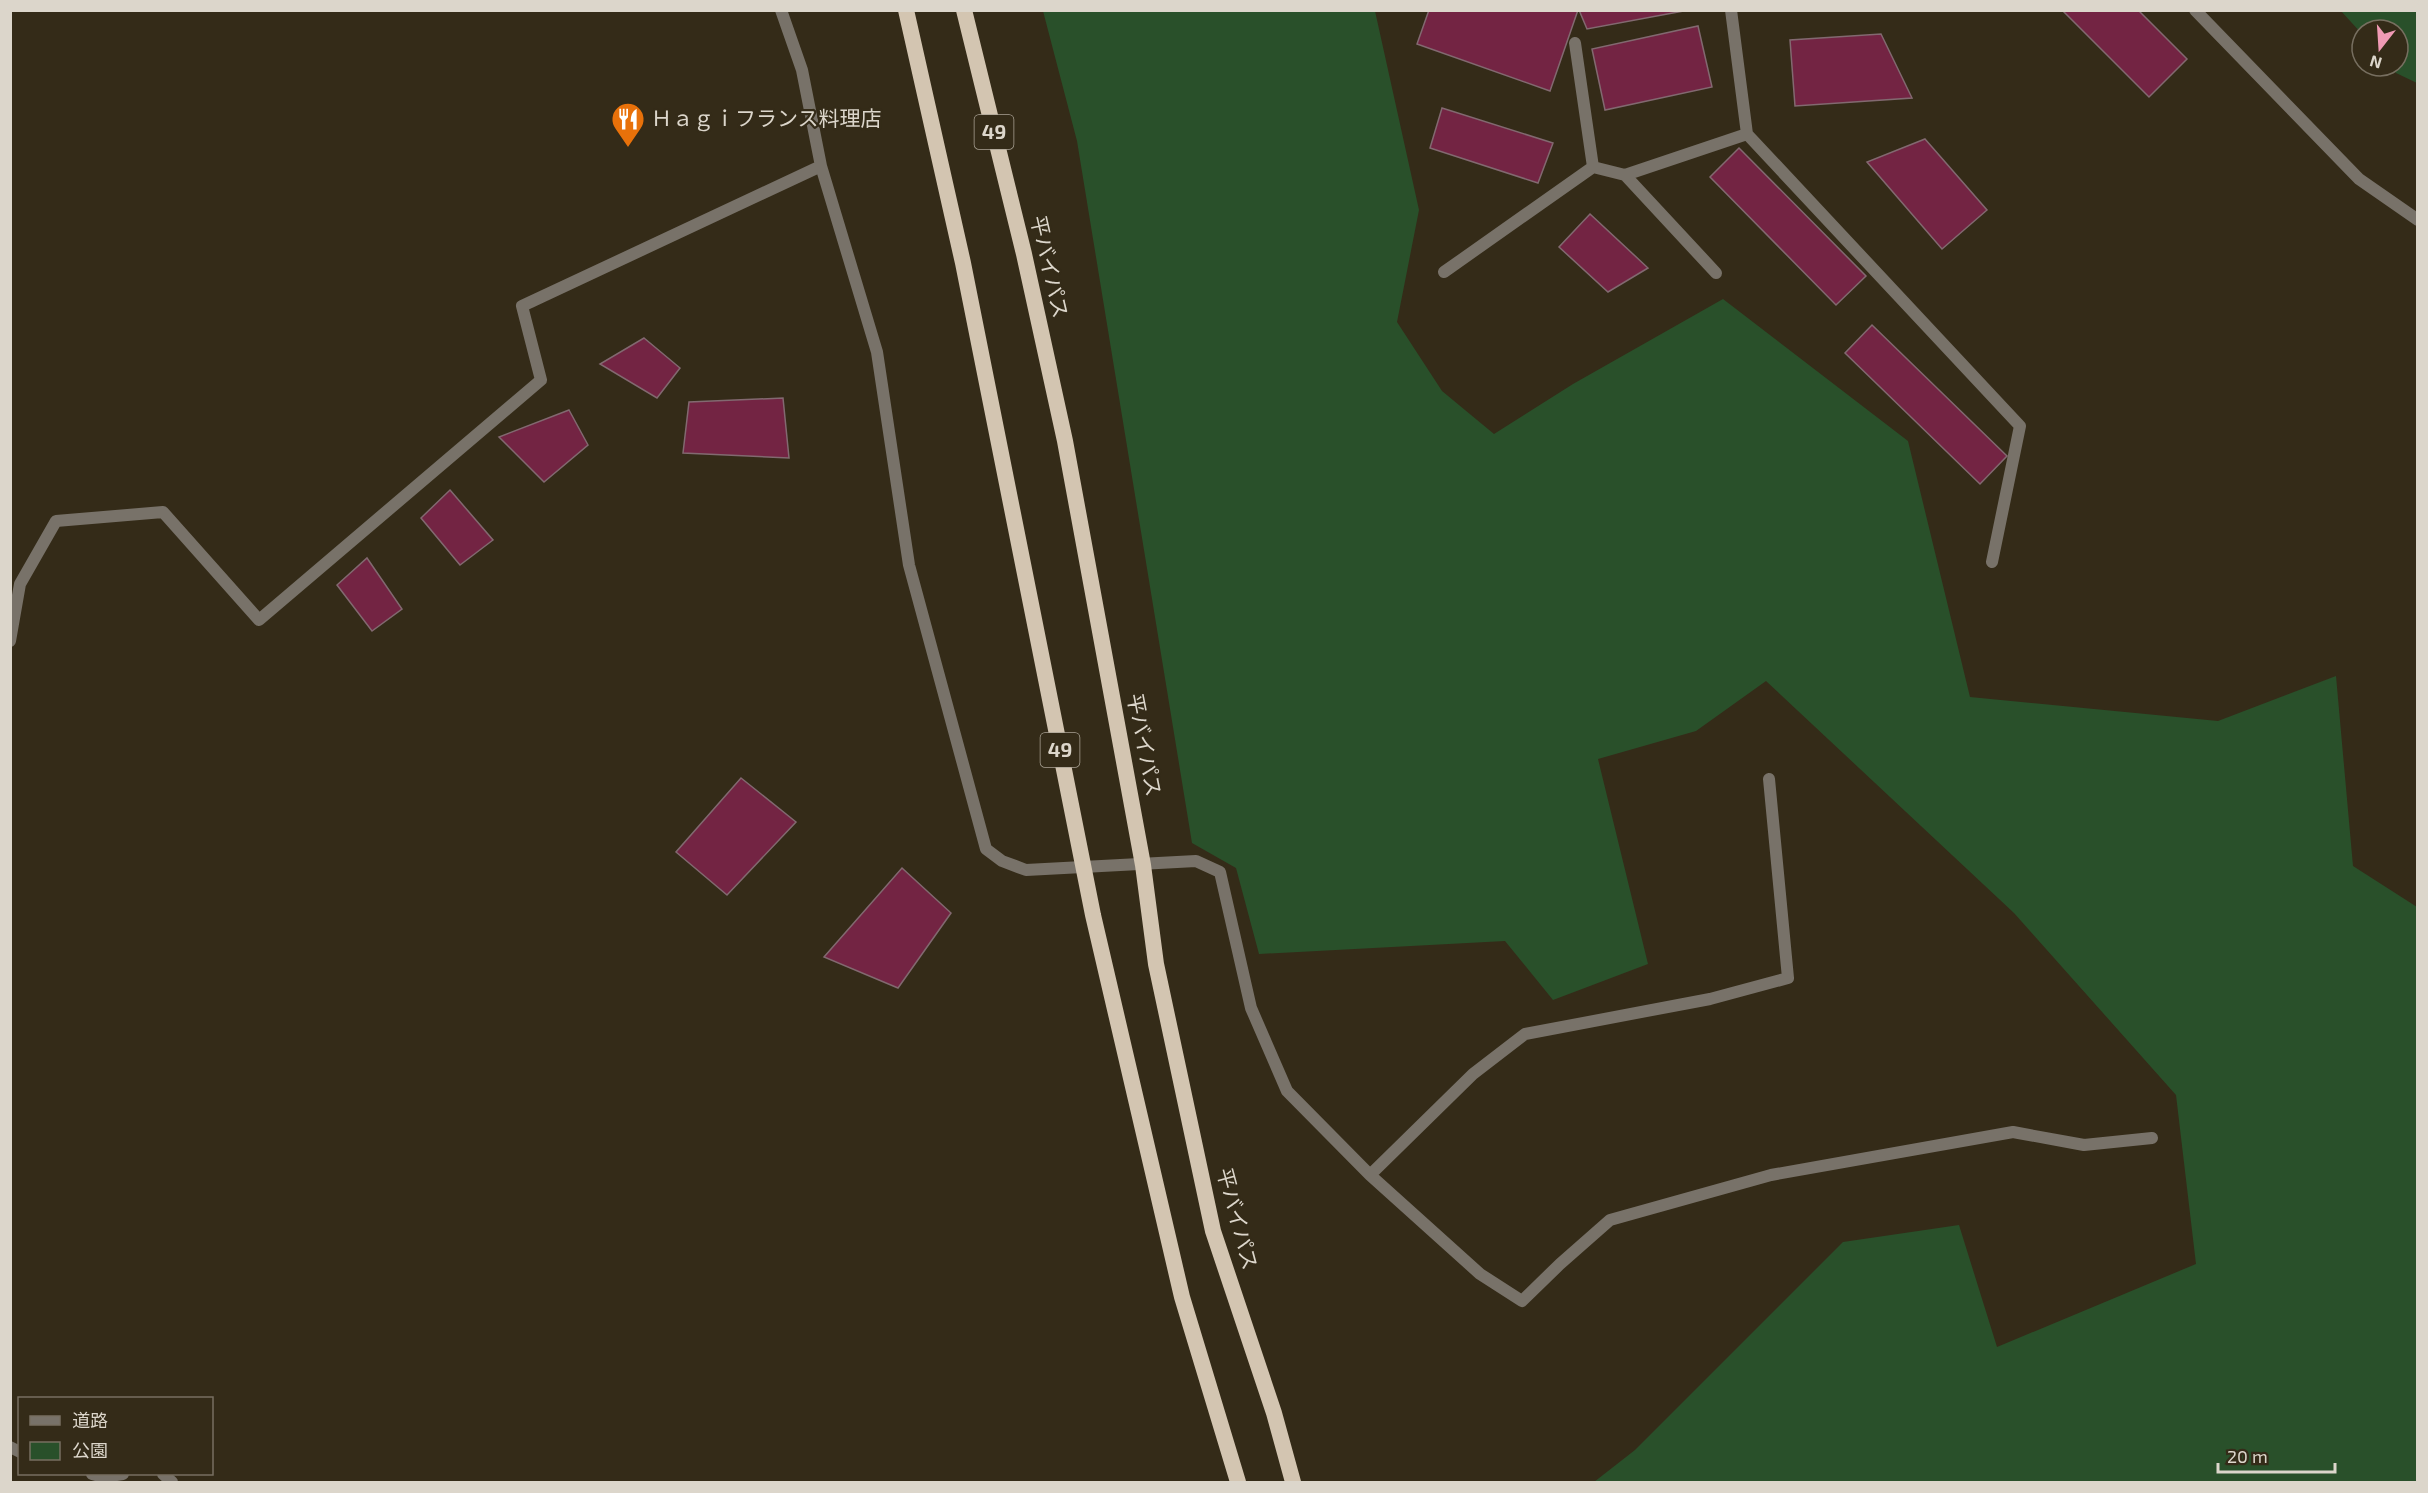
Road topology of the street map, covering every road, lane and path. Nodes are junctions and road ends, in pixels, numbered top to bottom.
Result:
1 (781, 10) edge
2 (906, 10) edge
3 (964, 10) edge
4 (1731, 10) edge
5 (2195, 10) edge
6 (1575, 43) dead end
7 (1747, 134) junction
8 (821, 166) junction
9 (1593, 167) junction
10 (1625, 175) junction
11 (2418, 220) edge
12 (1444, 272) dead end
13 (1716, 273) dead end
14 (1992, 562) dead end
15 (10, 640) edge
16 (1769, 779) dead end
17 (1143, 865) junction
18 (1083, 868) junction
19 (2152, 1138) dead end
20 (1370, 1175) junction
21 (98, 1475) edge
22 (113, 1475) edge
23 (1238, 1482) edge
24 (1293, 1482) edge

1 - 8 street
2 - 18 highway, 49
3 - 17 highway, 平バイパス / 49
4 - 7 street
5 - 11 street
6 - 9 street
7 - 10 street
7 - 14 street
8 - 15 street
8 - 18 street
9 - 10 street
9 - 12 street
10 - 13 street
16 - 20 street
17 - 18 street
17 - 20 street
17 - 24 highway, 平バイパス / 49
18 - 23 highway, 49
19 - 20 street
21 - 22 street

